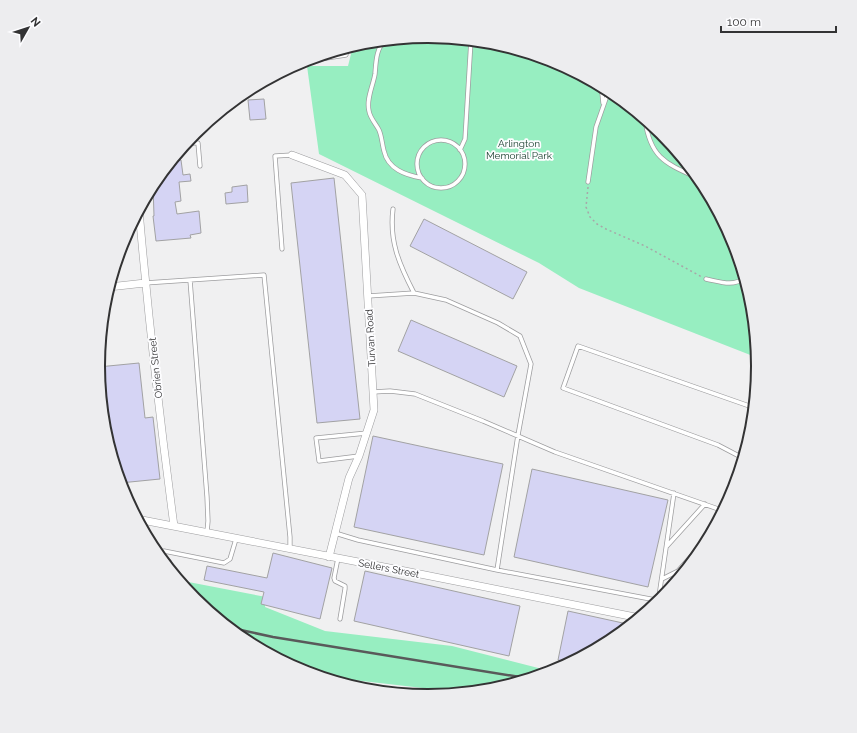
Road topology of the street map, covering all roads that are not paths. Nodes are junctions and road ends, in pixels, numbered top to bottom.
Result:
1 (471, 46) edge
2 (379, 47) edge
3 (346, 54) edge
4 (334, 57) edge
5 (602, 94) edge
6 (606, 97) edge
7 (603, 104) junction
8 (647, 128) edge
9 (196, 142) edge
10 (460, 150) junction
11 (292, 155) joint
12 (200, 166) dead end
13 (687, 173) edge
14 (422, 178) junction
15 (588, 182) road end
16 (393, 209) dead end
17 (140, 220) edge
18 (282, 248) dead end
19 (706, 279) road end
20 (190, 280) junction
21 (740, 281) edge
22 (146, 283) junction
23 (115, 286) edge
24 (414, 292) junction
25 (368, 296) junction
26 (372, 392) junction
27 (749, 406) edge
28 (367, 433) junction
29 (518, 436) junction
30 (359, 456) junction
31 (739, 456) edge
32 (674, 493) junction
33 (704, 504) junction
34 (719, 509) edge
35 (144, 520) edge
36 (174, 526) junction
37 (207, 533) junction
38 (335, 533) junction
39 (236, 539) junction
40 (667, 546) junction
41 (290, 549) junction
42 (164, 552) dead end
43 (329, 556) junction
44 (338, 558) junction
45 (684, 564) edge
46 (497, 570) junction
47 (662, 579) junction
48 (661, 591) edge
49 (652, 600) edge
50 (633, 617) edge
51 (340, 619) dead end

1 - 10 lane
2 - 14 lane
3 - 4 lane
5 - 7 lane
6 - 7 lane
7 - 15 lane
8 - 13 lane
9 - 12 lane
10 - 14 lane
10 - 14 lane
11 - 18 lane
11 - 25 street, Turvan Road
16 - 24 lane
17 - 22 street, Obrien Street
19 - 21 lane
20 - 22 lane
20 - 37 lane
20 - 41 lane
22 - 23 street
22 - 36 street, Obrien Street
24 - 25 lane
24 - 29 lane
25 - 26 street, Turvan Road
26 - 28 street, Turvan Road
26 - 29 lane
27 - 31 lane
28 - 30 street, Turvan Road
28 - 30 lane
29 - 32 lane
29 - 46 lane
30 - 38 street, Turvan Road
32 - 33 lane
32 - 40 lane
33 - 34 lane
33 - 40 lane
35 - 36 street, Sellers Street
36 - 37 street, Sellers Street
37 - 39 street, Sellers Street
38 - 43 street, Turvan Road
38 - 46 lane
39 - 41 street, Sellers Street
39 - 42 lane
40 - 47 lane
41 - 43 street, Sellers Street
43 - 44 street, Sellers Street
44 - 50 street, Sellers Street
44 - 51 lane
45 - 47 lane
46 - 49 lane
47 - 48 lane

